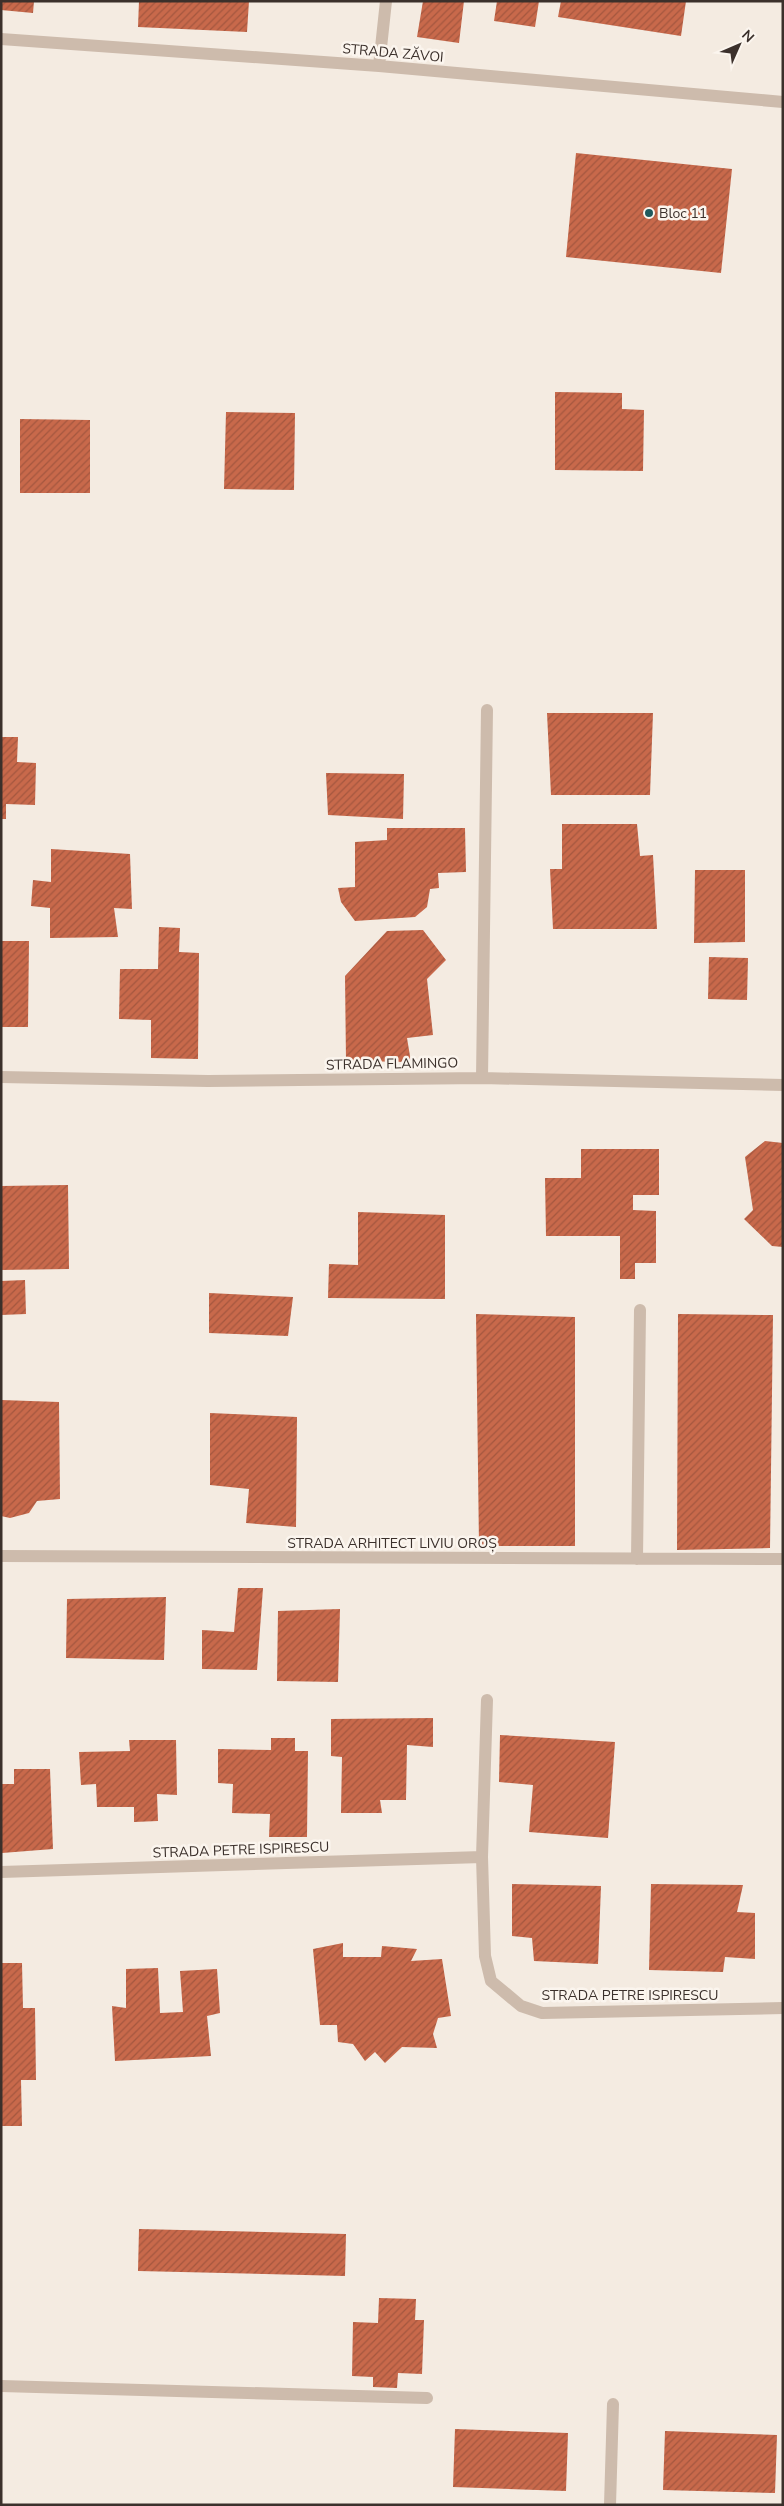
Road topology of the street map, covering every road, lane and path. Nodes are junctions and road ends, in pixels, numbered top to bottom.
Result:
1 (386, 1) edge
2 (1, 39) edge
3 (379, 66) junction
4 (783, 102) edge
5 (487, 710) dead end
6 (1, 1077) edge
7 (482, 1078) junction
8 (783, 1085) edge
9 (640, 1310) dead end
10 (1, 1556) edge
11 (637, 1559) junction
12 (783, 1559) edge
13 (487, 1700) dead end
14 (482, 1858) junction
15 (1, 1872) edge
16 (783, 2008) edge
17 (1, 2386) edge
18 (427, 2398) dead end
19 (613, 2404) dead end
20 (610, 2505) edge

1 - 3 street
2 - 3 street, STRADA ZĂVOI
3 - 4 street, STRADA ZĂVOI
5 - 7 street
6 - 7 street, STRADA FLAMINGO
7 - 8 street, STRADA FLAMINGO
9 - 11 street
10 - 11 street, STRADA ARHITECT LIVIU OROȘ
11 - 12 street, STRADA ARHITECT LIVIU OROȘ
13 - 14 street, STRADA PETRE ISPIRESCU
14 - 15 street, STRADA PETRE ISPIRESCU
14 - 16 street, STRADA PETRE ISPIRESCU
17 - 18 street
19 - 20 street

